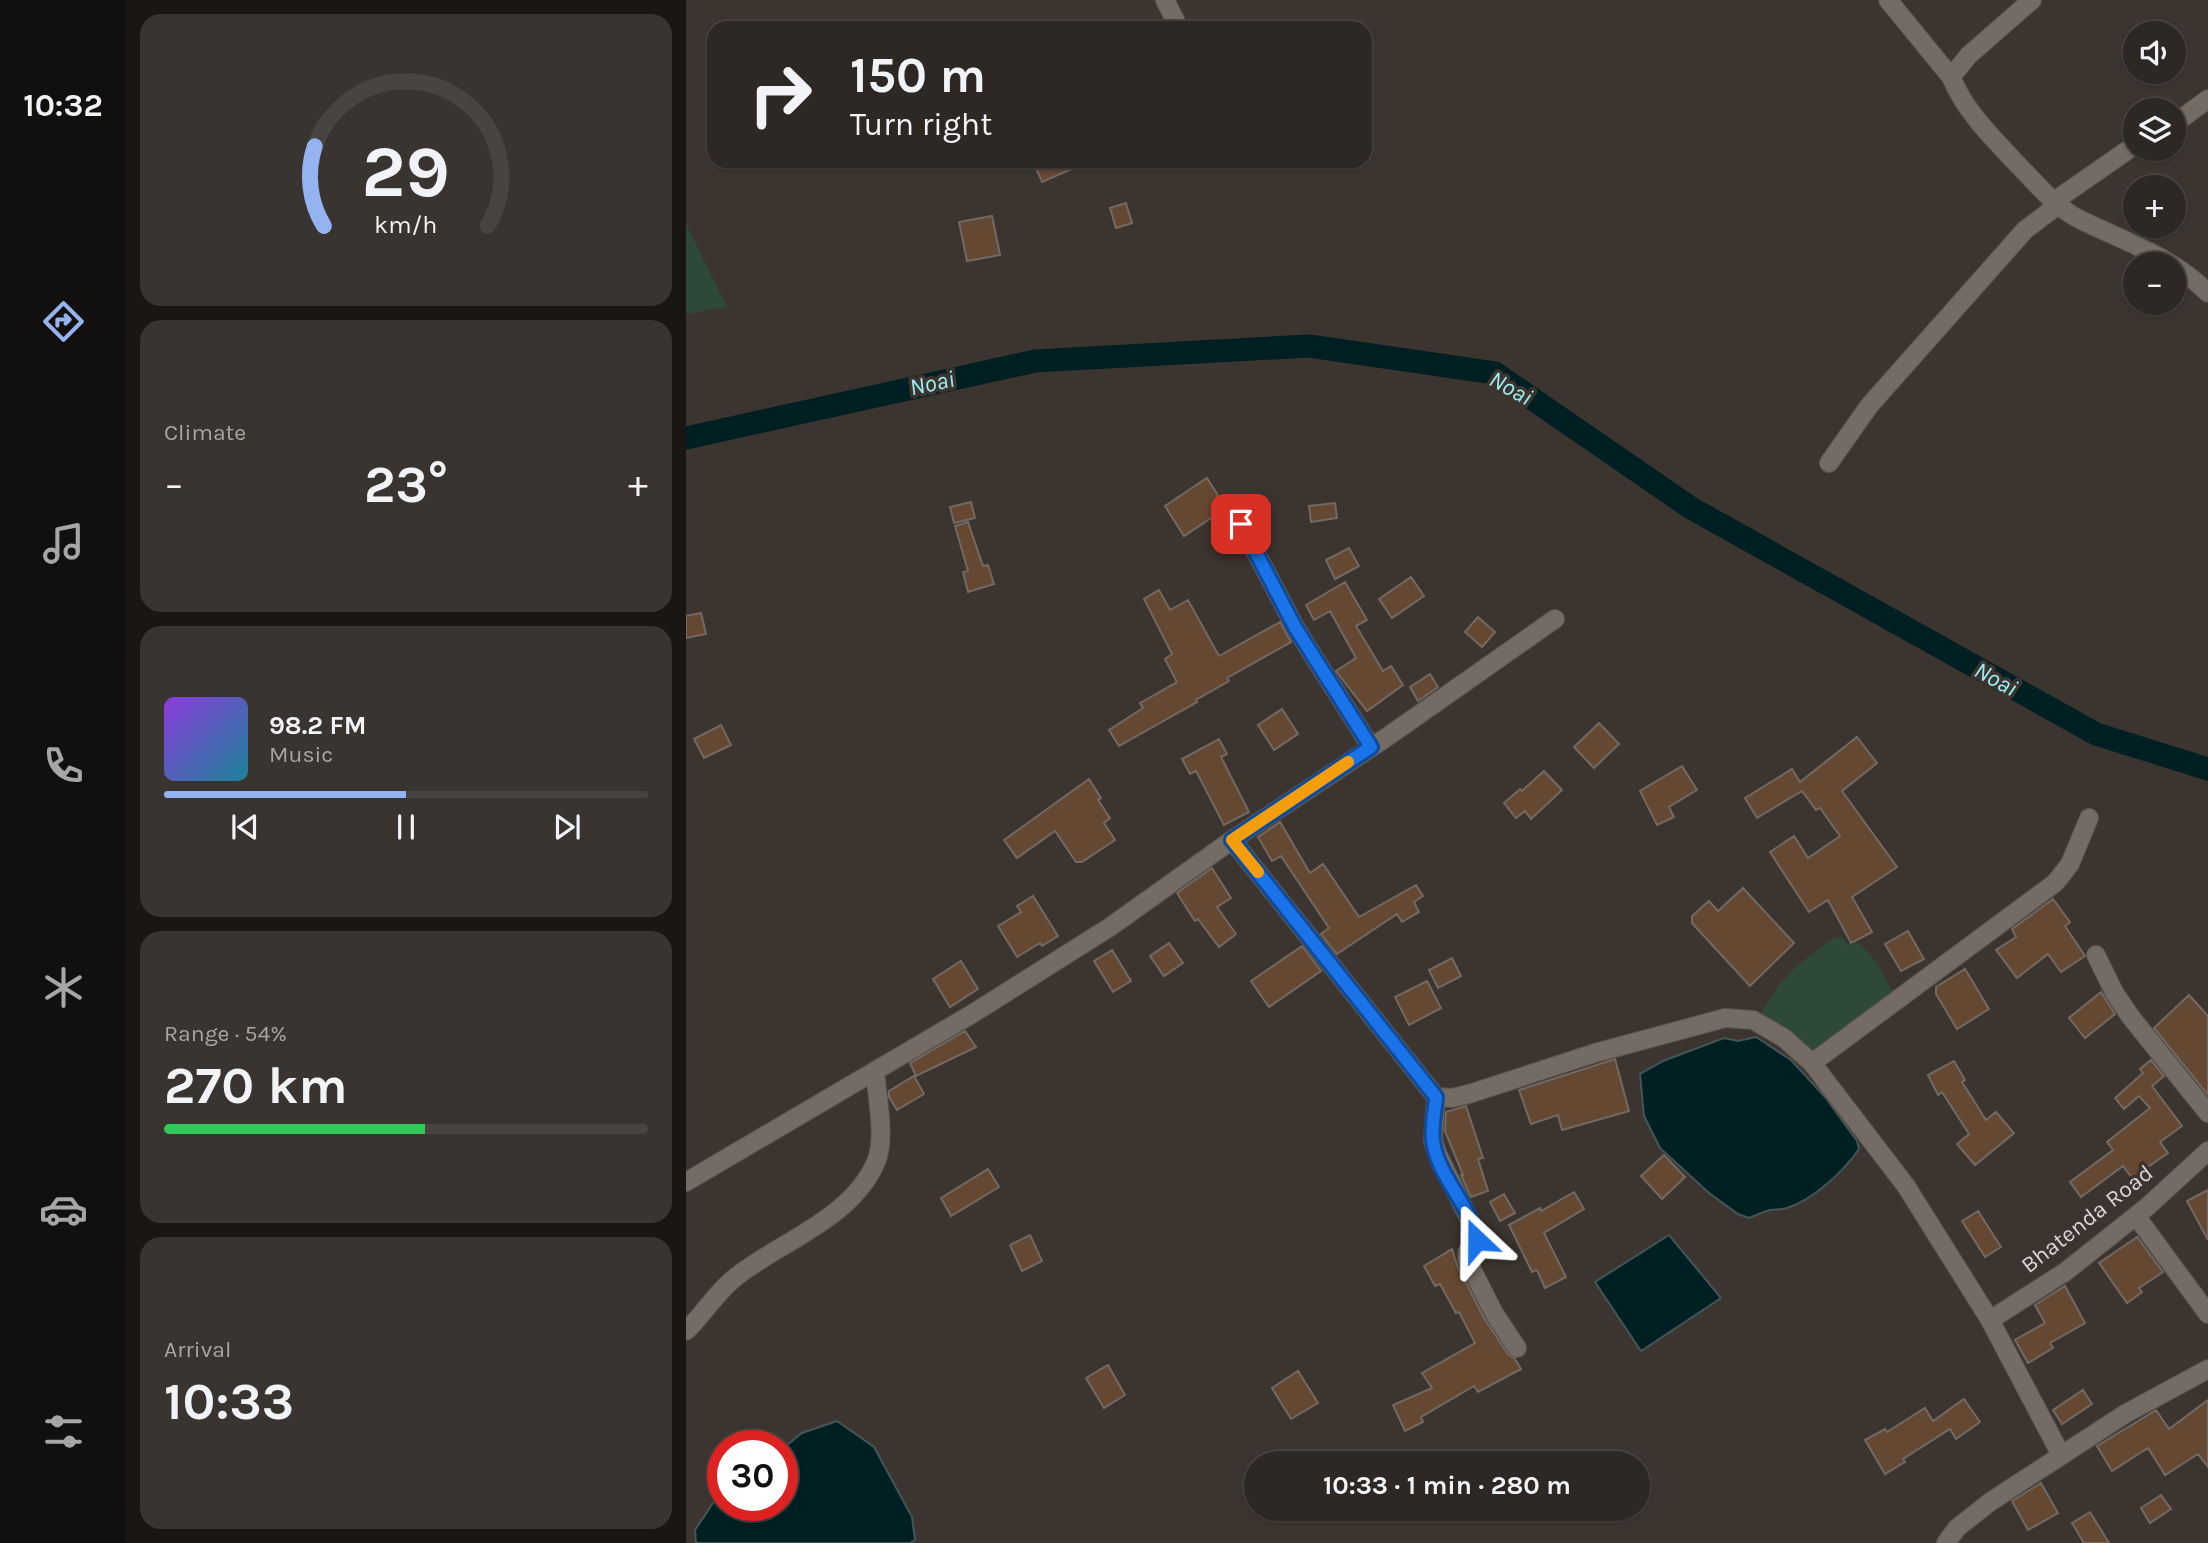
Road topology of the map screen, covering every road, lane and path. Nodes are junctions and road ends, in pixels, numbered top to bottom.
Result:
1 (1165, 0) edge
2 (1888, 0) edge
3 (2032, 0) edge
4 (1176, 21) edge
5 (1951, 77) junction
6 (2208, 99) edge
7 (2186, 115) edge
8 (2123, 154) edge
9 (2056, 204) junction
10 (2208, 292) edge
11 (1829, 463) dead end
12 (1241, 524) dead end
13 (1555, 619) dead end
14 (1371, 747) junction
15 (2089, 818) dead end
16 (1232, 840) junction
17 (2096, 954) dead end
18 (1812, 1063) junction
19 (875, 1071) junction
20 (1436, 1097) junction
21 (2208, 1113) edge
22 (2208, 1151) edge
23 (686, 1182) edge
24 (2136, 1216) junction
25 (2208, 1314) edge
26 (1990, 1320) junction
27 (686, 1331) edge
28 (1517, 1348) dead end
29 (2208, 1369) edge
30 (2061, 1455) junction
31 (1946, 1543) edge

1 - 4 street
2 - 5 street
3 - 5 street
5 - 9 street
6 - 7 street
8 - 9 street
9 - 10 street
9 - 11 street
12 - 14 street
13 - 14 street
14 - 16 street
15 - 18 street
16 - 19 street
16 - 20 street
17 - 21 street
18 - 20 street
18 - 26 street
19 - 23 street
19 - 27 street
20 - 28 street
22 - 24 street, Bhatenda Road
24 - 25 street
24 - 26 street, Bhatenda Road
26 - 30 street
29 - 30 street
30 - 31 street

